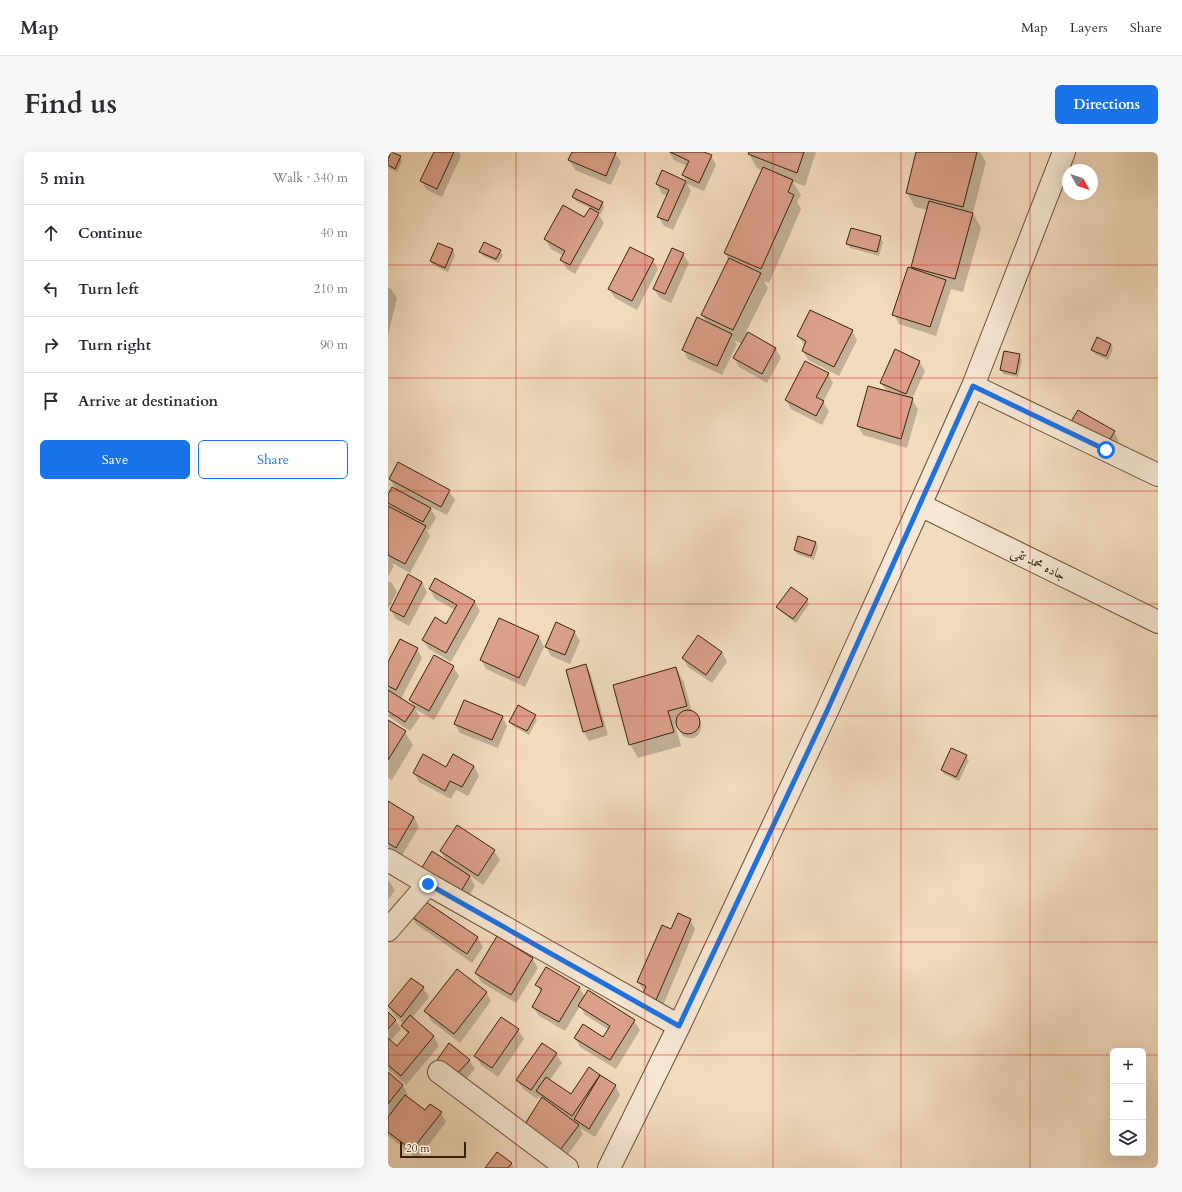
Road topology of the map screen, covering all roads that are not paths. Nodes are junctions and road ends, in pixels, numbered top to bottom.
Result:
1 (1064, 152) edge
2 (973, 386) junction
3 (1158, 475) edge
4 (920, 505) junction
5 (1158, 622) edge
6 (388, 860) edge
7 (428, 884) junction
8 (388, 930) edge
9 (679, 1026) junction
10 (439, 1072) dead end
11 (567, 1168) edge
12 (608, 1168) edge

1 - 2 street
2 - 3 street
2 - 4 street
4 - 5 street, جاده محمد تقی
4 - 9 street
6 - 7 street
7 - 8 street
7 - 9 street
9 - 12 street
10 - 11 street

